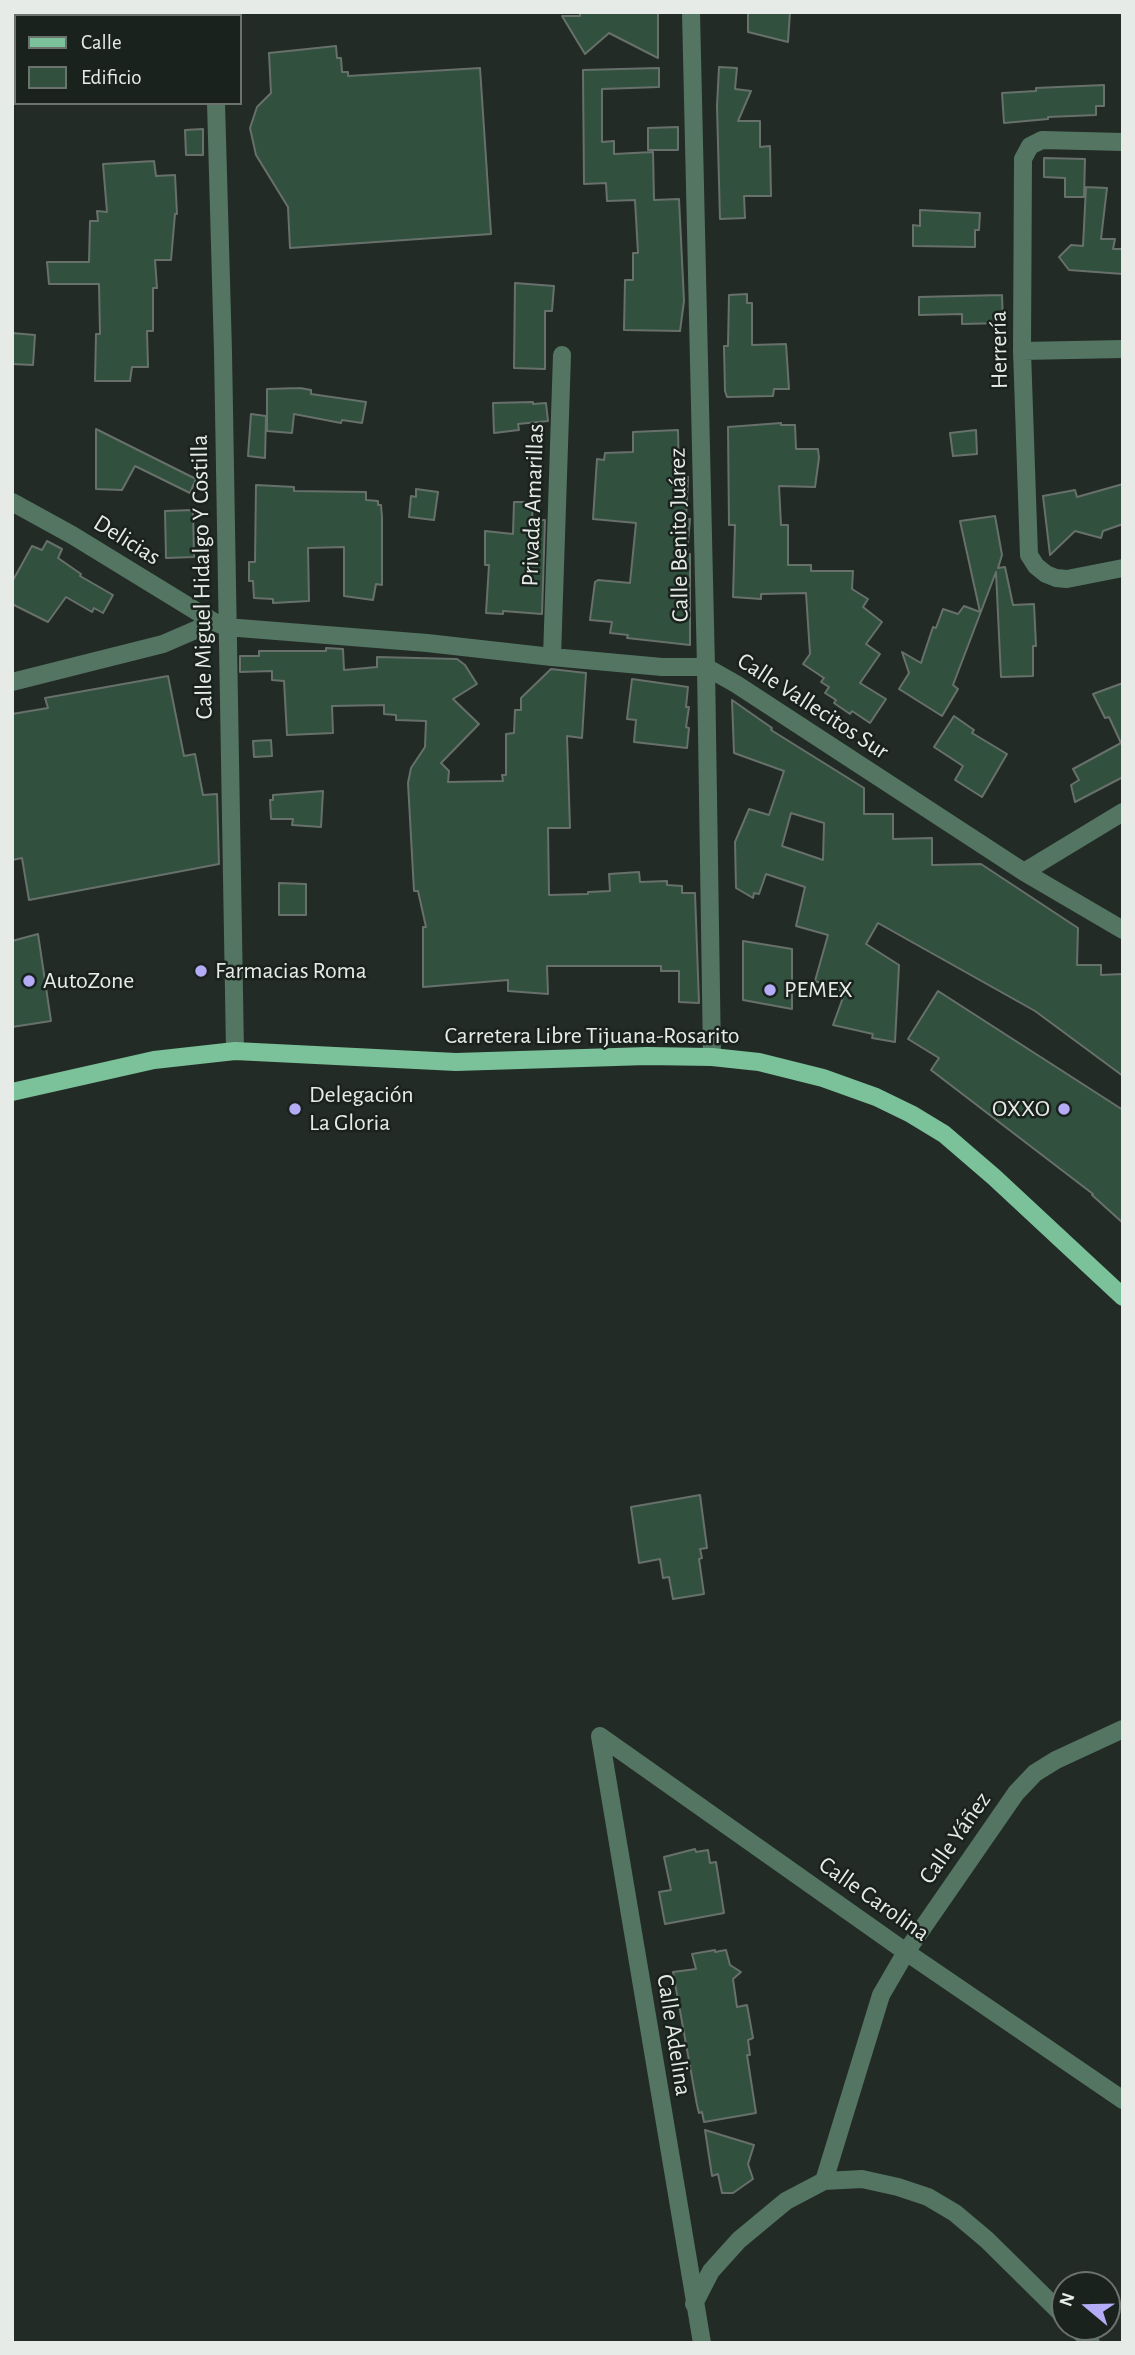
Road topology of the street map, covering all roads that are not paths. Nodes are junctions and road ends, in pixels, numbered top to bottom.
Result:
1 (691, 12) edge
2 (216, 105) edge
3 (1123, 142) edge
4 (1123, 349) edge
5 (1022, 351) junction
6 (562, 355) dead end
7 (12, 502) edge
8 (1123, 568) edge
9 (220, 625) junction
10 (552, 657) junction
11 (706, 667) junction
12 (12, 682) edge
13 (1123, 812) edge
14 (1024, 872) junction
15 (1123, 930) edge
16 (235, 1051) junction
17 (712, 1057) junction
18 (12, 1092) edge
19 (1123, 1297) edge
20 (1123, 1729) edge
21 (600, 1736) joint
22 (906, 1952) junction
23 (1123, 2100) edge
24 (824, 2181) junction
25 (1051, 2303) edge
26 (694, 2304) junction
27 (702, 2343) edge

1 - 11 street, Calle Benito Juárez
2 - 9 street, Calle Miguel Hidalgo Y Costilla
3 - 5 street, Herrería
4 - 5 street
5 - 8 street, Herrería
6 - 10 street, Privada Amarillas
7 - 9 street, Delicias
9 - 10 street, Calle Vallecitos Sur
9 - 12 street
9 - 16 street, Calle Miguel Hidalgo Y Costilla
10 - 11 street, Calle Vallecitos Sur
11 - 14 street, Calle Vallecitos Sur
11 - 17 street, Calle Benito Juárez
13 - 14 street
14 - 15 street, Calle Vallecitos Sur
16 - 17 main road, Carretera Libre Tijuana-Rosarito
16 - 18 main road, Carretera Libre Tijuana-Rosarito
17 - 19 main road, Carretera Libre Tijuana-Rosarito
20 - 22 street, Calle Yáñez
21 - 22 street, Calle Carolina
21 - 26 street, Calle Adelina
22 - 23 street, Calle Carolina
22 - 24 street, Calle Yáñez
24 - 25 street
24 - 26 street
26 - 27 street, Calle Adelina

